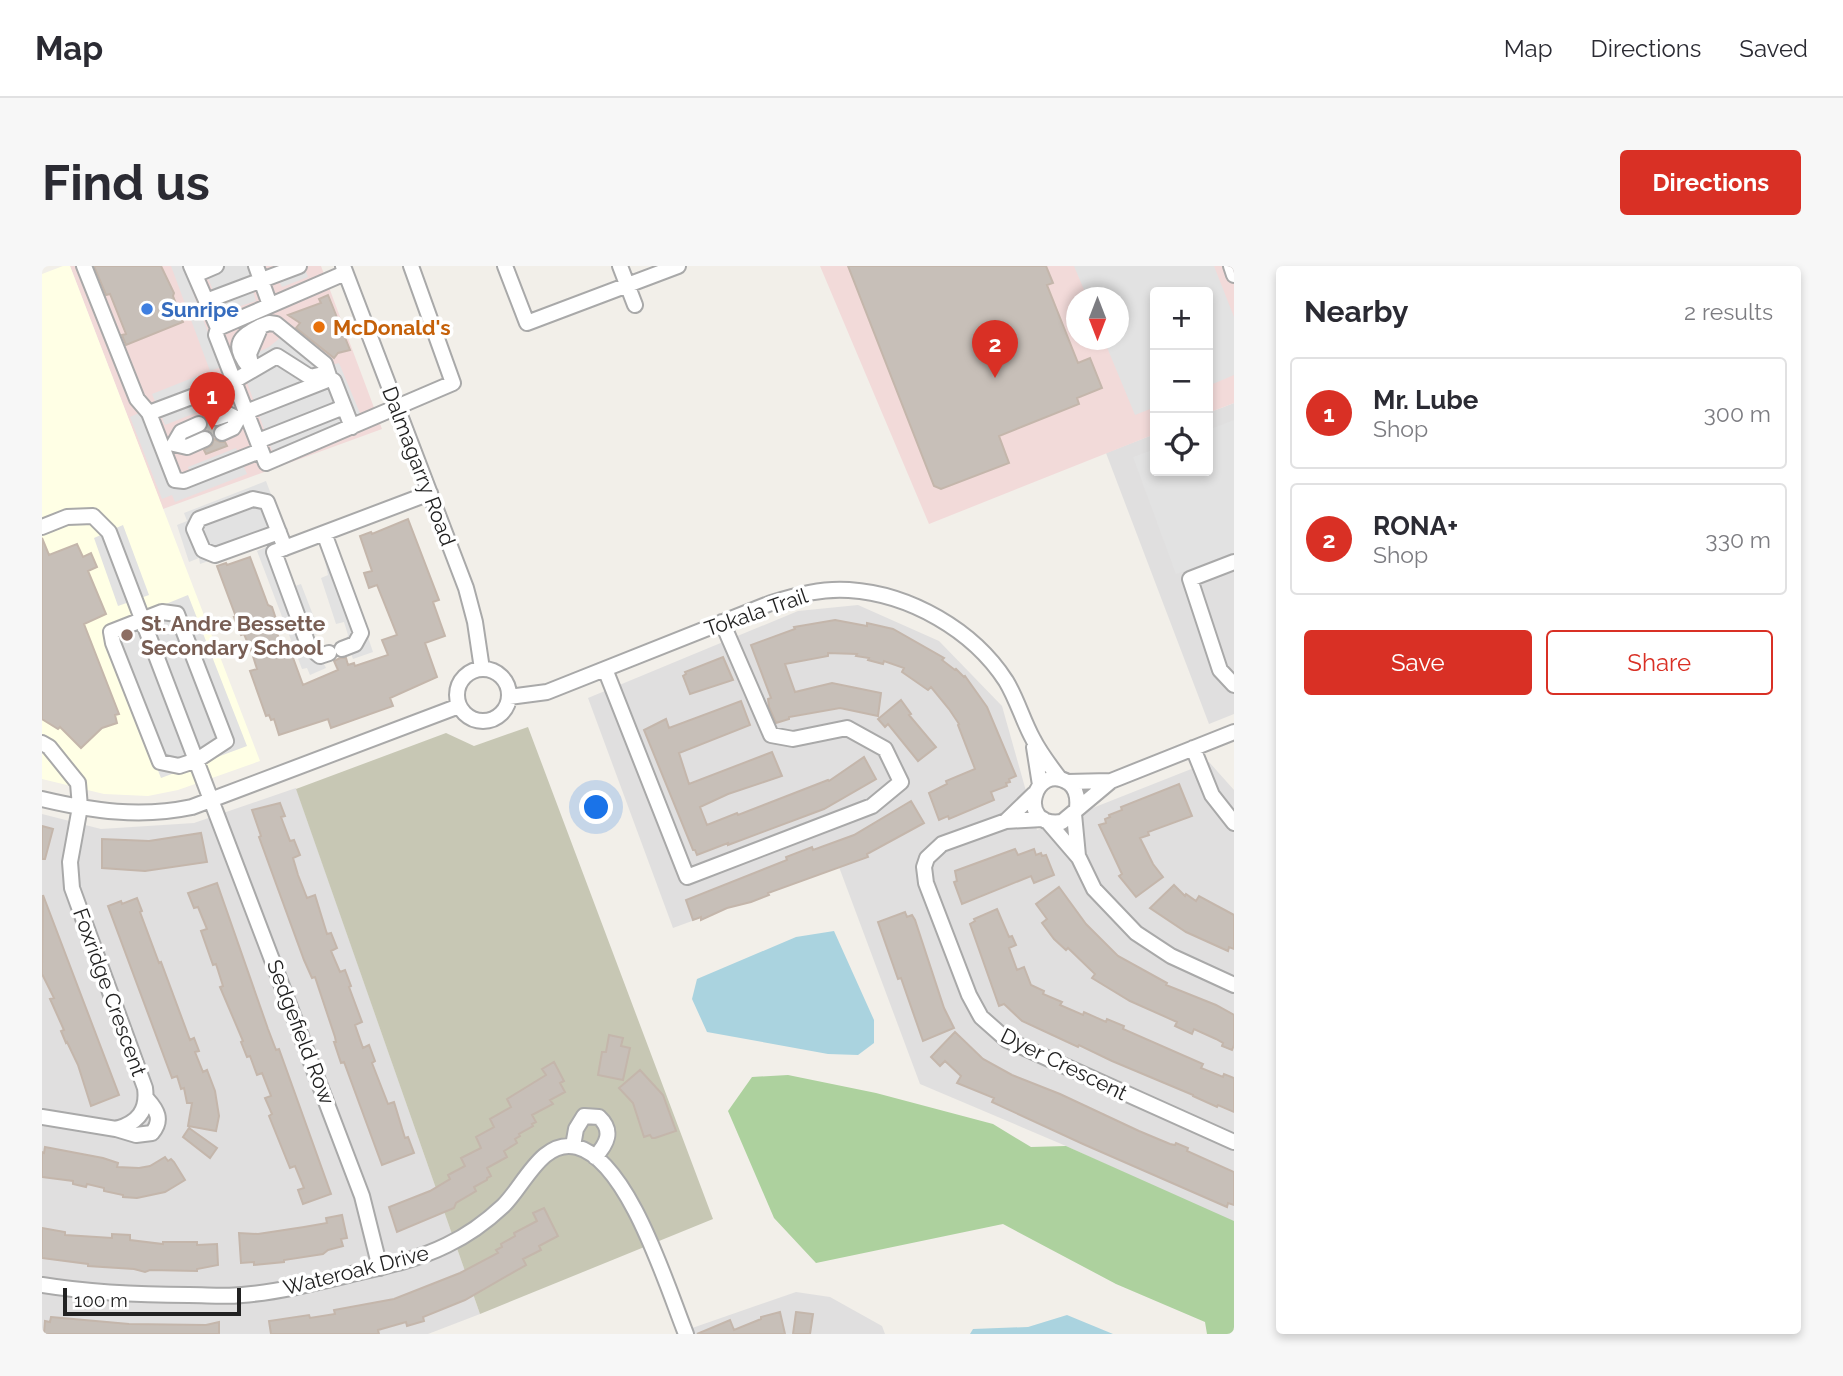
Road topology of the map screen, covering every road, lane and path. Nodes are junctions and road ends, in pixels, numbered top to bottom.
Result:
1 (84, 266) edge
2 (299, 266) edge
3 (411, 266) edge
4 (505, 266) edge
5 (620, 266) edge
6 (678, 266) edge
7 (1231, 266) edge
8 (203, 269) edge
9 (344, 270) edge
10 (258, 273) edge
11 (1234, 275) edge
12 (628, 286) junction
13 (206, 301) junction
14 (270, 305) junction
15 (635, 305) dead end
16 (218, 328) junction
17 (252, 370) junction
18 (330, 379) junction
19 (234, 381) junction
20 (344, 407) junction
21 (397, 408) junction
22 (149, 413) junction
23 (244, 415) junction
24 (219, 426) tunnel mouth
25 (352, 427) junction
26 (202, 432) tunnel mouth
27 (259, 446) junction
28 (168, 447) junction
29 (430, 493) junction
30 (42, 527) edge
31 (279, 533) junction
32 (324, 533) junction
33 (285, 548) junction
34 (1234, 562) edge
35 (143, 619) junction
36 (722, 622) junction
37 (482, 669) junction
38 (605, 669) junction
39 (1227, 669) edge
40 (1234, 685) edge
41 (509, 697) junction
42 (459, 706) junction
43 (1234, 732) edge
44 (1032, 738) junction
45 (42, 743) edge
46 (1193, 748) junction
47 (197, 760) junction
48 (1063, 780) junction
49 (1111, 781) junction
50 (1037, 790) junction
51 (42, 799) edge
52 (213, 799) junction
53 (80, 807) junction
54 (1075, 811) junction
55 (1045, 820) junction
56 (1006, 821) junction
57 (1234, 823) edge
58 (1079, 858) junction
59 (1234, 985) edge
60 (42, 1117) edge
61 (1234, 1142) edge
62 (573, 1146) junction
63 (595, 1157) junction
64 (380, 1268) junction
65 (42, 1285) edge
66 (686, 1334) edge

1 - 22 street
2 - 10 street
3 - 21 street
4 - 12 street
5 - 12 street
6 - 12 street
7 - 11 street
8 - 13 street
9 - 14 street
9 - 21 street, Dalmagarry Road
10 - 13 street
10 - 14 street
12 - 15 street
13 - 16 street
14 - 16 street
16 - 19 street
17 - 18 street
17 - 18 street
17 - 19 street
18 - 20 street
18 - 23 street
19 - 22 street
19 - 23 street
20 - 25 street
20 - 27 street
21 - 25 street
21 - 29 street, Dalmagarry Road
22 - 28 street
23 - 24 street
23 - 27 street
25 - 27 street
26 - 28 street
27 - 28 street
29 - 32 street
29 - 37 street, Dalmagarry Road
30 - 35 street, Sedgefield Row
31 - 31 street
31 - 33 street
32 - 33 street
32 - 33 street
34 - 39 street
35 - 47 street, Sedgefield Row
35 - 47 street
35 - 47 street
36 - 38 street, Tokala Trail
36 - 38 street
36 - 44 street, Tokala Trail
37 - 41 street
37 - 42 street
38 - 41 street, Tokala Trail
39 - 40 street
41 - 42 street
42 - 52 street
43 - 46 street
44 - 48 street, Tokala Trail
44 - 50 street, Tokala Trail
45 - 53 street
46 - 49 street
46 - 57 street
47 - 52 street, Sedgefield Row
48 - 49 street
48 - 50 street
48 - 54 street
49 - 54 street
50 - 55 street
50 - 56 street, Dyer Crescent
51 - 53 street
52 - 53 street
52 - 64 street, Sedgefield Row
53 - 60 street, Foxridge Crescent
54 - 55 street
54 - 58 street
55 - 56 street, Dyer Crescent
55 - 58 street
56 - 61 street, Dyer Crescent
58 - 59 street
62 - 63 street
62 - 63 street
62 - 64 street, Wateroak Drive
63 - 66 street
64 - 65 street, Wateroak Drive

